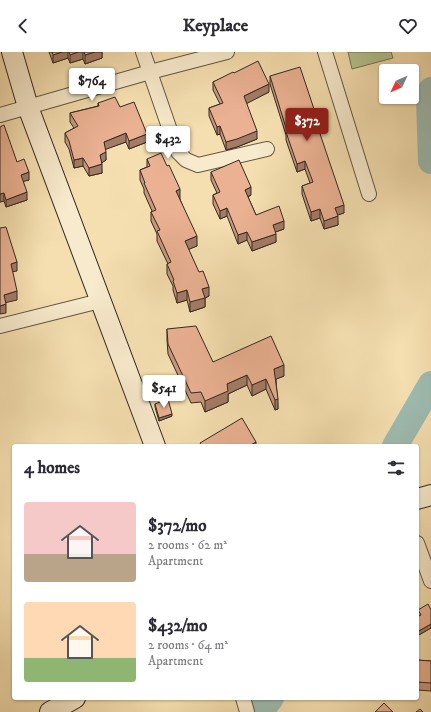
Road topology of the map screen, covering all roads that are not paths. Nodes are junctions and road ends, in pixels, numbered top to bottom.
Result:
1 (12, 52) edge
2 (143, 52) edge
3 (227, 52) edge
4 (325, 52) edge
5 (150, 72) junction
6 (28, 107) junction
7 (0, 115) edge
8 (267, 149) dead end
9 (369, 194) dead end
10 (100, 301) junction
11 (0, 326) edge
12 (154, 444) edge
13 (431, 495) edge
14 (419, 499) edge
15 (419, 548) edge
16 (431, 581) edge
17 (71, 700) edge
18 (244, 700) edge
19 (50, 712) edge
20 (247, 712) edge

1 - 6 main road
2 - 5 street
3 - 5 street
4 - 9 street
5 - 6 street
5 - 8 street
6 - 7 street
6 - 10 main road
10 - 11 street
10 - 12 main road
13 - 14 main road
15 - 16 street
17 - 19 main road
18 - 20 street

